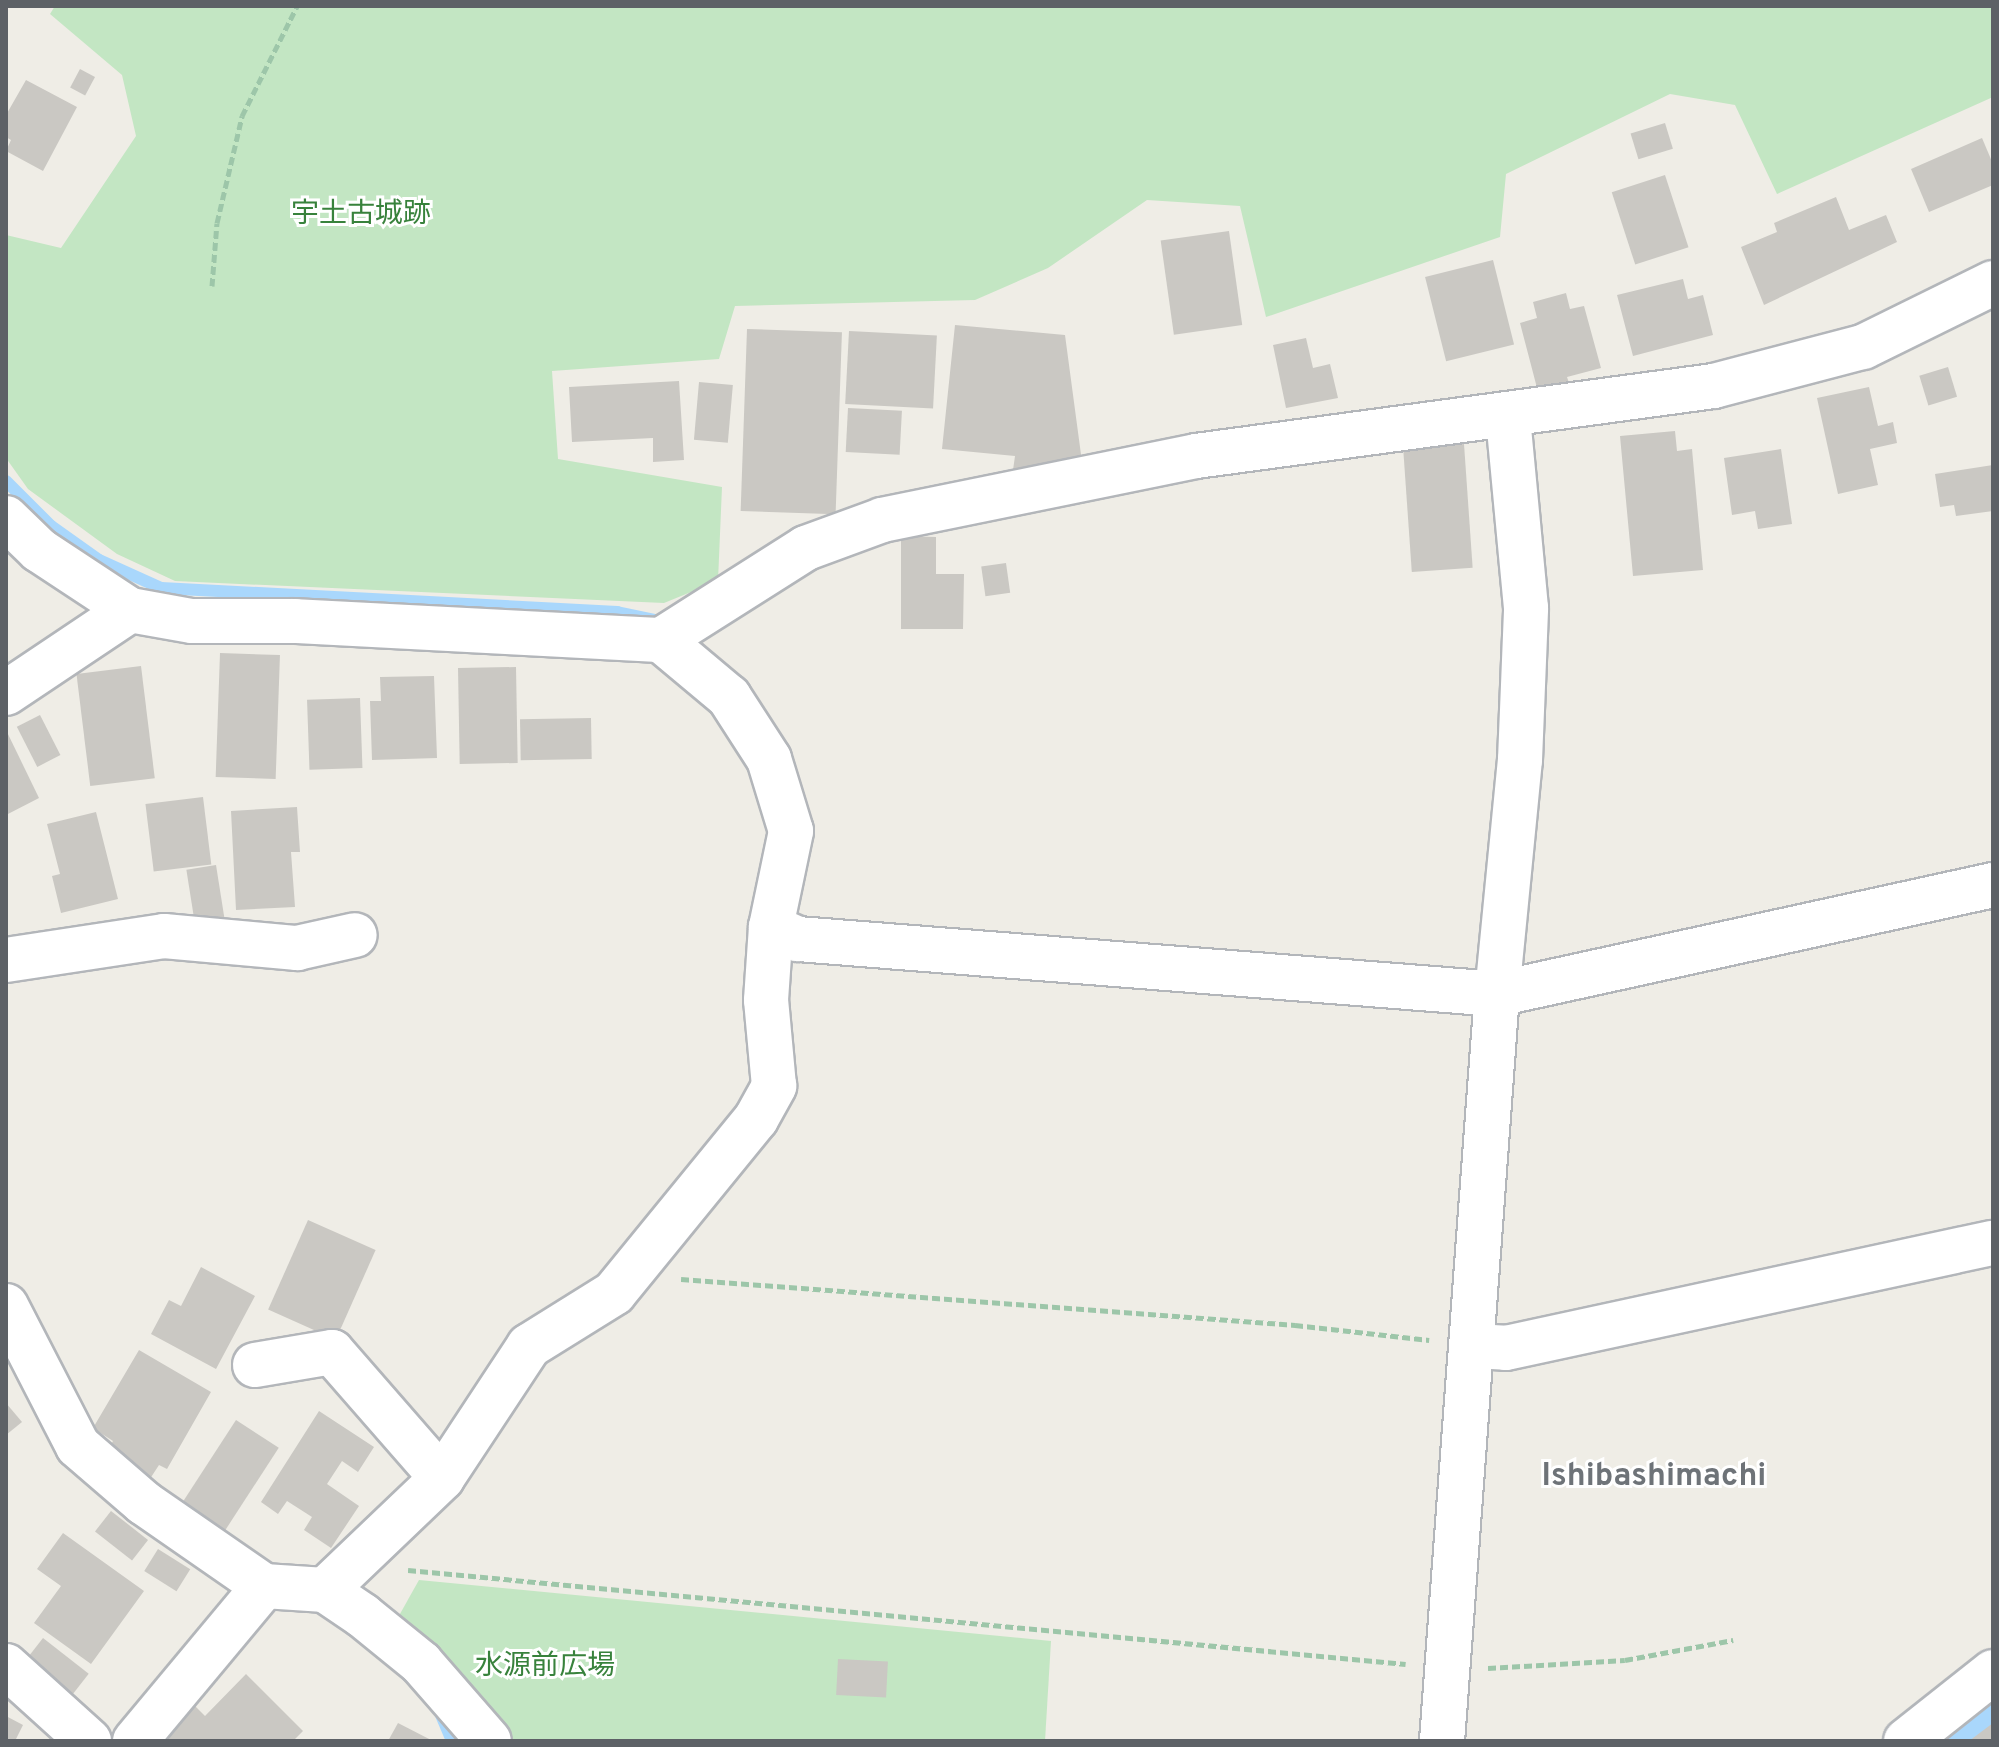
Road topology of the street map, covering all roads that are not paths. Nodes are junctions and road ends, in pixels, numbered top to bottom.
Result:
1 (1993, 283) edge
2 (1508, 417) junction
3 (6, 518) edge
4 (130, 610) junction
5 (661, 640) junction
6 (6, 693) edge
7 (1993, 885) edge
8 (771, 927) junction
9 (355, 935) dead end
10 (6, 960) edge
11 (1497, 994) junction
12 (1993, 1243) edge
13 (6, 1306) edge
14 (1473, 1346) junction
15 (255, 1365) dead end
16 (442, 1478) junction
17 (264, 1586) junction
18 (325, 1590) junction
19 (6, 1666) edge
20 (1993, 1672) edge
21 (89, 1741) edge
22 (135, 1741) edge
23 (489, 1741) edge
24 (1442, 1741) edge
25 (1906, 1741) edge

1 - 2 street
2 - 5 street
2 - 11 street
3 - 4 street
4 - 5 street
4 - 6 street
5 - 8 street
7 - 11 street
8 - 11 street
8 - 16 street
9 - 10 street
11 - 14 street
12 - 14 street
13 - 17 street
14 - 24 street
15 - 16 street
16 - 18 street
17 - 18 street
17 - 22 street
18 - 23 street
19 - 21 street
20 - 25 street

